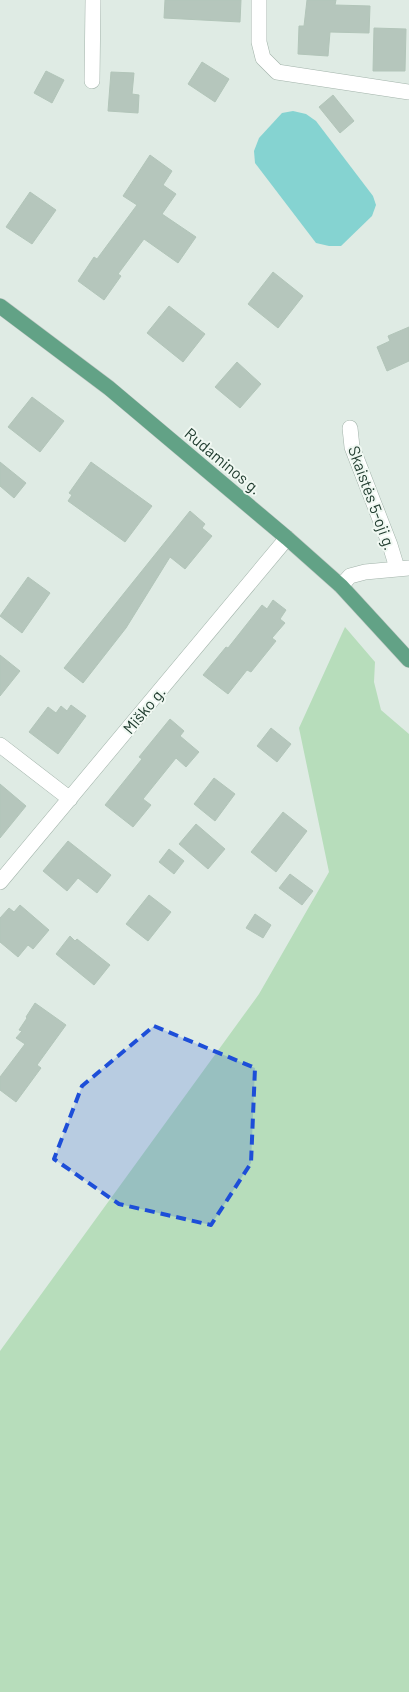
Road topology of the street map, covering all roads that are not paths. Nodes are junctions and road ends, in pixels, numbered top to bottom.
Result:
1 (93, 0) edge
2 (259, 0) edge
3 (92, 81) dead end
4 (409, 92) edge
5 (0, 306) edge
6 (350, 428) dead end
7 (287, 538) junction
8 (403, 568) edge
9 (341, 586) junction
10 (409, 660) edge
11 (0, 745) edge
12 (70, 799) junction
13 (0, 882) edge

1 - 3 street
2 - 4 street
5 - 7 main road, Rudaminos g.
6 - 8 street, Skaistės 5-oji g.
7 - 9 main road, Rudaminos g.
7 - 12 street, Miško g.
8 - 9 street, Skaistės 5-oji g.
9 - 10 main road, Rudaminos g.
11 - 12 street
12 - 13 street, Miško g.

